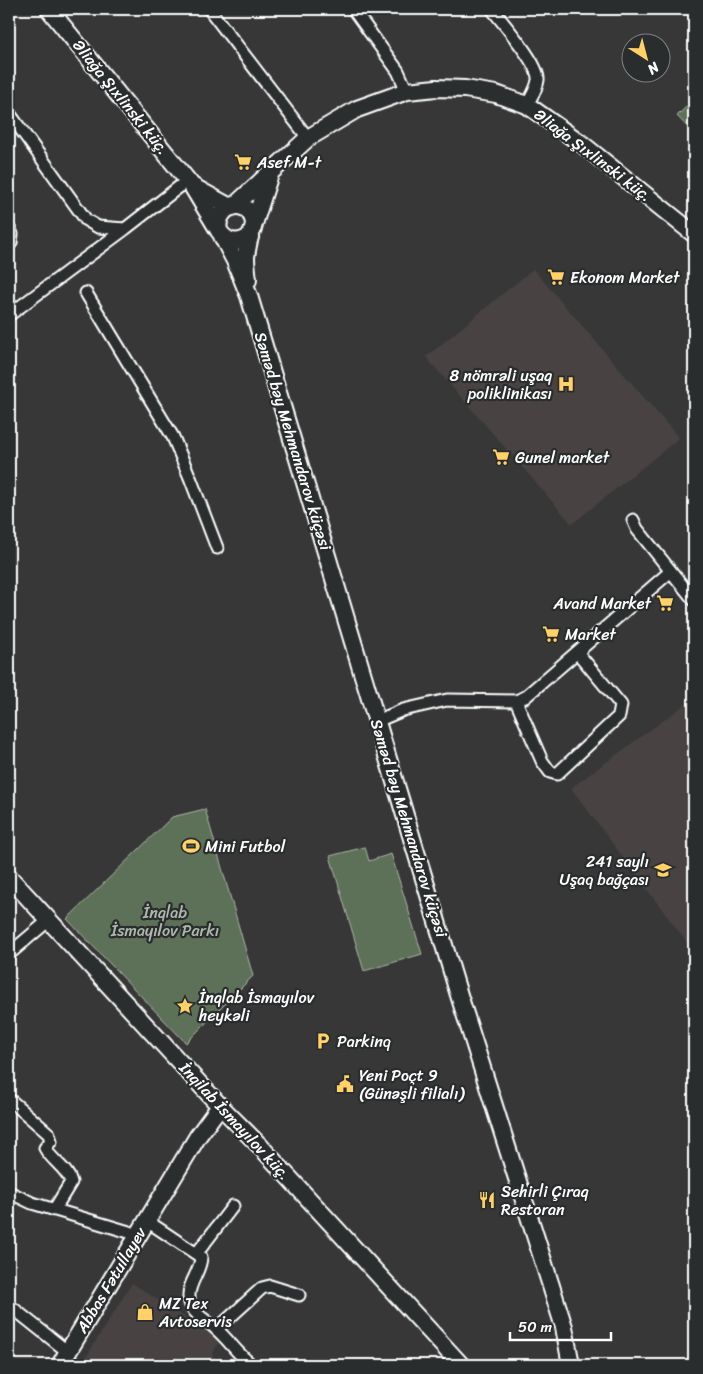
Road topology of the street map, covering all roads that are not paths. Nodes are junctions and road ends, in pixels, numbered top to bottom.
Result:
1 (49, 9) edge
2 (209, 9) edge
3 (353, 9) edge
4 (492, 9) edge
5 (407, 91) junction
6 (526, 105) junction
7 (9, 113) edge
8 (308, 138) junction
9 (270, 174) junction
10 (190, 183) junction
11 (231, 207) junction
12 (9, 228) edge
13 (125, 229) junction
14 (252, 230) junction
15 (220, 234) junction
16 (694, 234) edge
17 (9, 245) edge
18 (86, 293) dead end
19 (249, 296) junction
20 (9, 314) edge
21 (633, 520) dead end
22 (217, 548) dead end
23 (671, 571) junction
24 (694, 600) edge
25 (578, 652) junction
26 (516, 701) junction
27 (377, 721) junction
28 (9, 877) edge
29 (49, 920) junction
30 (9, 954) edge
31 (9, 1099) edge
32 (220, 1106) junction
33 (9, 1192) edge
34 (233, 1206) dead end
35 (54, 1210) junction
36 (143, 1228) junction
37 (197, 1253) junction
38 (299, 1295) dead end
39 (9, 1304) edge
40 (217, 1329) junction
41 (64, 1359) edge
42 (570, 1364) edge
43 (252, 1365) edge
44 (461, 1365) edge

1 - 10 main road, Əliağa Şıxlinski küç.
2 - 8 street
3 - 5 street
4 - 6 street
5 - 6 main road, Əliağa Şıxlinski küç.
5 - 8 main road, Əliağa Şıxlinski küç.
6 - 16 main road, Əliağa Şıxlinski küç.
7 - 13 street
8 - 9 main road, Əliağa Şıxlinski küç.
9 - 11 main road, Əliağa Şıxlinski küç.
9 - 14 main road
10 - 11 main road
10 - 13 street
10 - 15 main road
11 - 14 main road
11 - 15 main road
12 - 17 street
13 - 20 street
14 - 15 main road
14 - 19 main road
15 - 19 main road
18 - 22 street
19 - 27 main road, Səməd bəy Mehmandarov küçəsi
21 - 23 street
23 - 24 street
23 - 25 street
25 - 26 street
25 - 26 street
26 - 27 street
27 - 42 main road, Səməd bəy Mehmandarov küçəsi
28 - 29 main road, İnqilab İsmayılov küç.
29 - 30 street
29 - 32 main road, İnqilab İsmayılov küç.
31 - 35 street
32 - 36 main road, Abbas Fətullayev
32 - 44 main road, İnqilab İsmayılov küç.
33 - 35 street
34 - 37 street
35 - 36 street
36 - 37 street, Abbas Fətullayev
36 - 41 main road, Abbas Fətullayev
37 - 40 street
38 - 40 street
39 - 41 street
40 - 43 street

